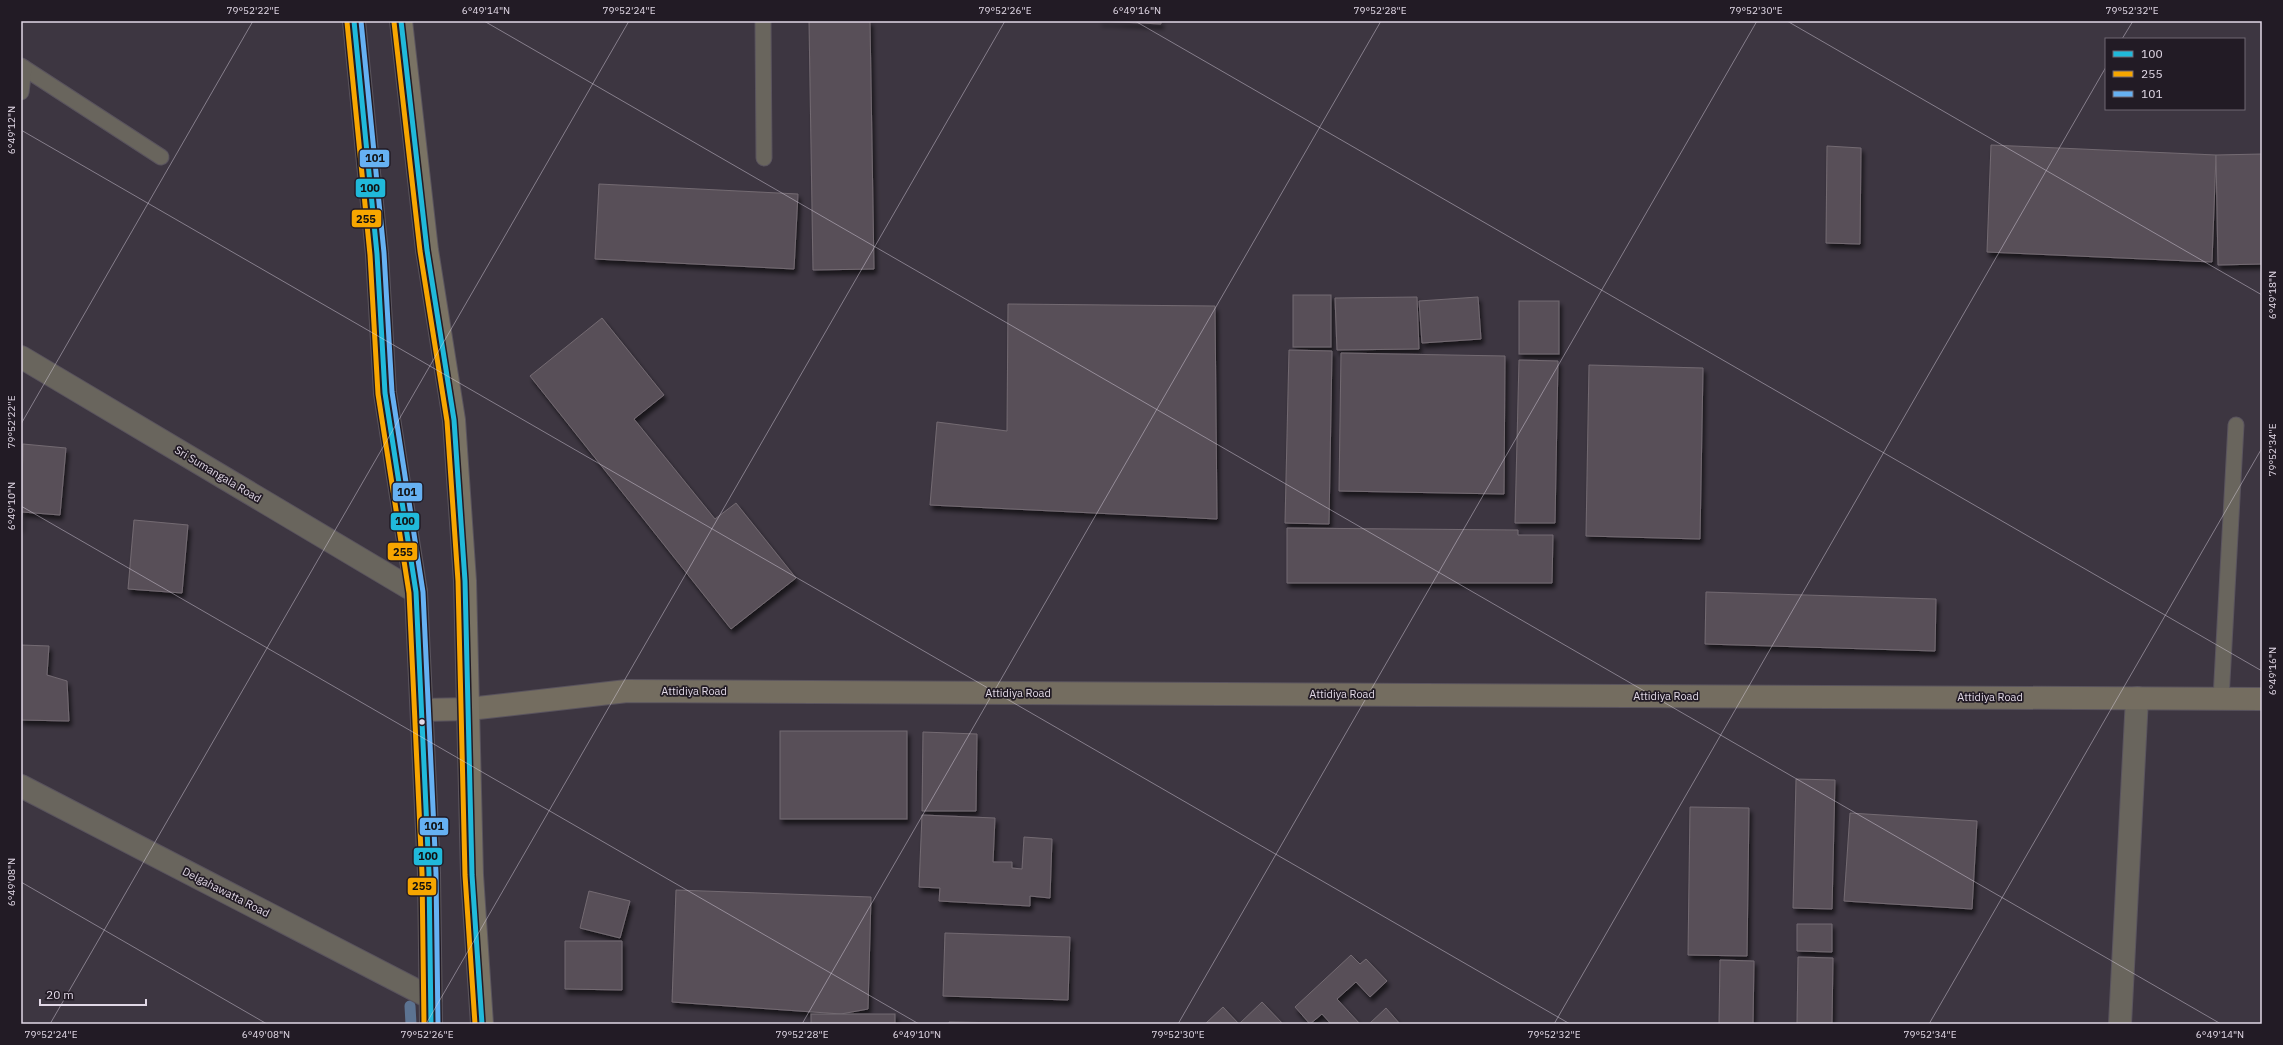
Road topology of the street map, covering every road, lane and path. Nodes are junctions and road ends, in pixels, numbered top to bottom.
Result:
1 (354, 21) edge
2 (401, 21) edge
3 (763, 21) edge
4 (23, 67) edge
5 (21, 92) edge
6 (161, 157) dead end
7 (764, 158) dead end
8 (21, 357) edge
9 (2236, 425) dead end
10 (416, 592) junction
11 (2137, 698) junction
12 (2221, 698) junction
13 (2262, 699) edge
14 (469, 709) junction
15 (423, 710) junction
16 (21, 786) edge
17 (431, 998) junction
18 (431, 1024) edge
19 (482, 1024) edge
20 (2120, 1024) edge

1 - 10 highway
2 - 14 highway
3 - 7 lane
4 - 5 lane
4 - 6 lane
8 - 10 street, Sri Sumangala Road
9 - 12 lane
10 - 15 highway
11 - 12 main road, Attidiya Road
11 - 14 main road, Attidiya Road
11 - 20 street
12 - 13 main road, Attidiya Road
14 - 15 main road, Attidiya Road
14 - 19 highway
15 - 17 highway
16 - 17 street, Delgahawatta Road
17 - 18 highway

